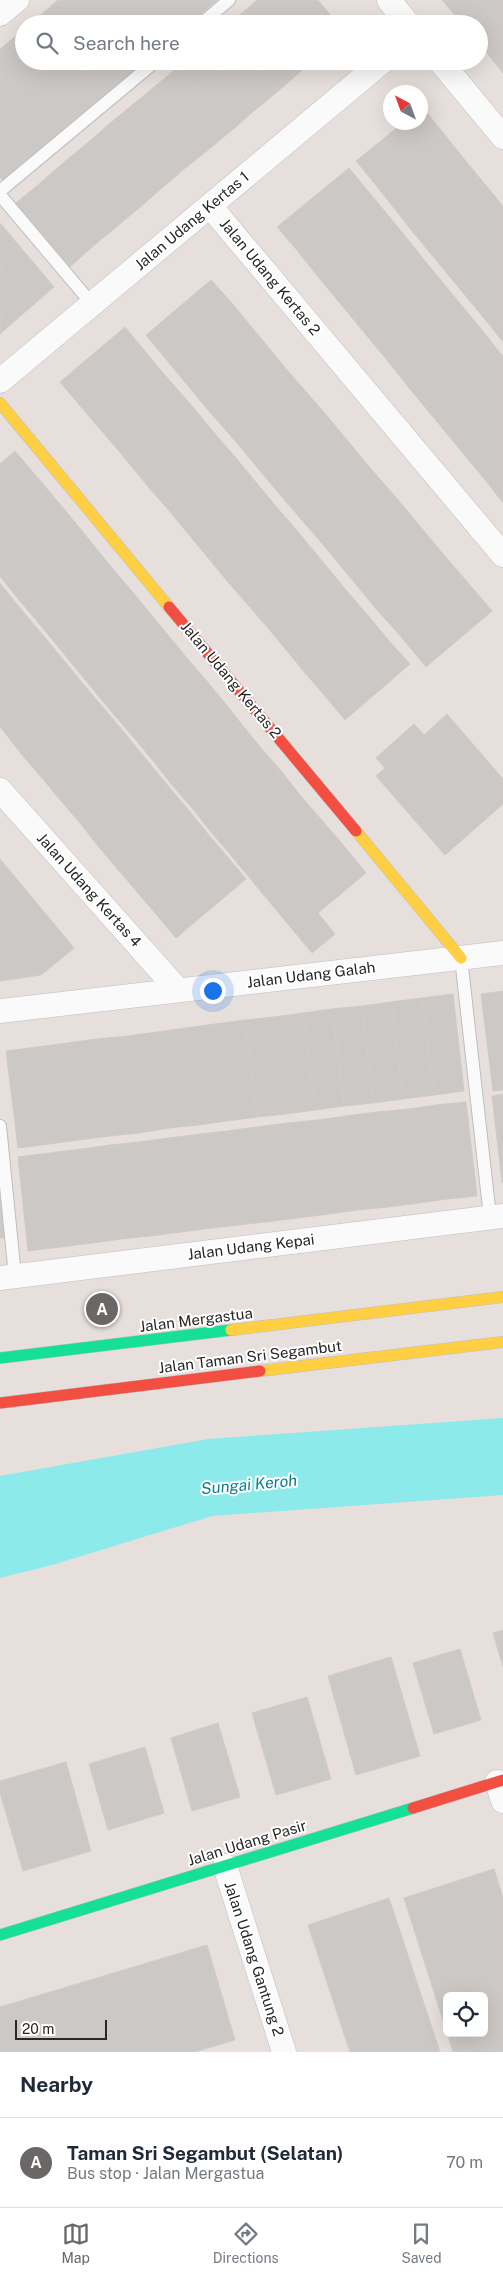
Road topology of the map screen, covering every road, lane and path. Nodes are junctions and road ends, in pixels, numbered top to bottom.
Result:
1 (17, 0) edge
2 (229, 0) edge
3 (389, 0) edge
4 (0, 14) edge
5 (212, 15) edge
6 (401, 15) edge
7 (145, 70) edge
8 (372, 70) edge
9 (447, 70) edge
10 (503, 137) edge
11 (0, 191) edge
12 (0, 195) edge
13 (210, 206) junction
14 (92, 304) junction
15 (0, 381) edge
16 (0, 402) edge
17 (503, 555) edge
18 (0, 790) edge
19 (503, 953) edge
20 (461, 958) junction
21 (178, 990) junction
22 (0, 1011) edge
23 (0, 1126) edge
24 (496, 1216) edge
25 (8, 1277) edge
26 (503, 1297) edge
27 (503, 1342) edge
28 (0, 1358) edge
29 (0, 1403) edge
30 (501, 1788) edge
31 (225, 1866) junction
32 (0, 1936) edge
33 (284, 2052) edge

1 - 4 street
2 - 5 lane
3 - 6 street
7 - 11 lane
8 - 13 street, Jalan Udang Kertas 1
9 - 10 street
12 - 14 lane
13 - 14 street, Jalan Udang Kertas 1
13 - 17 street, Jalan Udang Kertas 2
14 - 15 street, Jalan Udang Kertas 1
16 - 20 street, Jalan Udang Kertas 2
18 - 21 street, Jalan Udang Kertas 4
19 - 20 street, Jalan Udang Galah
20 - 21 street, Jalan Udang Galah
20 - 24 lane
21 - 22 street, Jalan Udang Galah
23 - 25 lane
24 - 25 street, Jalan Udang Kepai
26 - 28 street, Jalan Mergastua
27 - 29 street, Jalan Taman Sri Segambut
30 - 31 street, Jalan Udang Pasir
31 - 32 street, Jalan Udang Pasir
31 - 33 street, Jalan Udang Gantung 2

